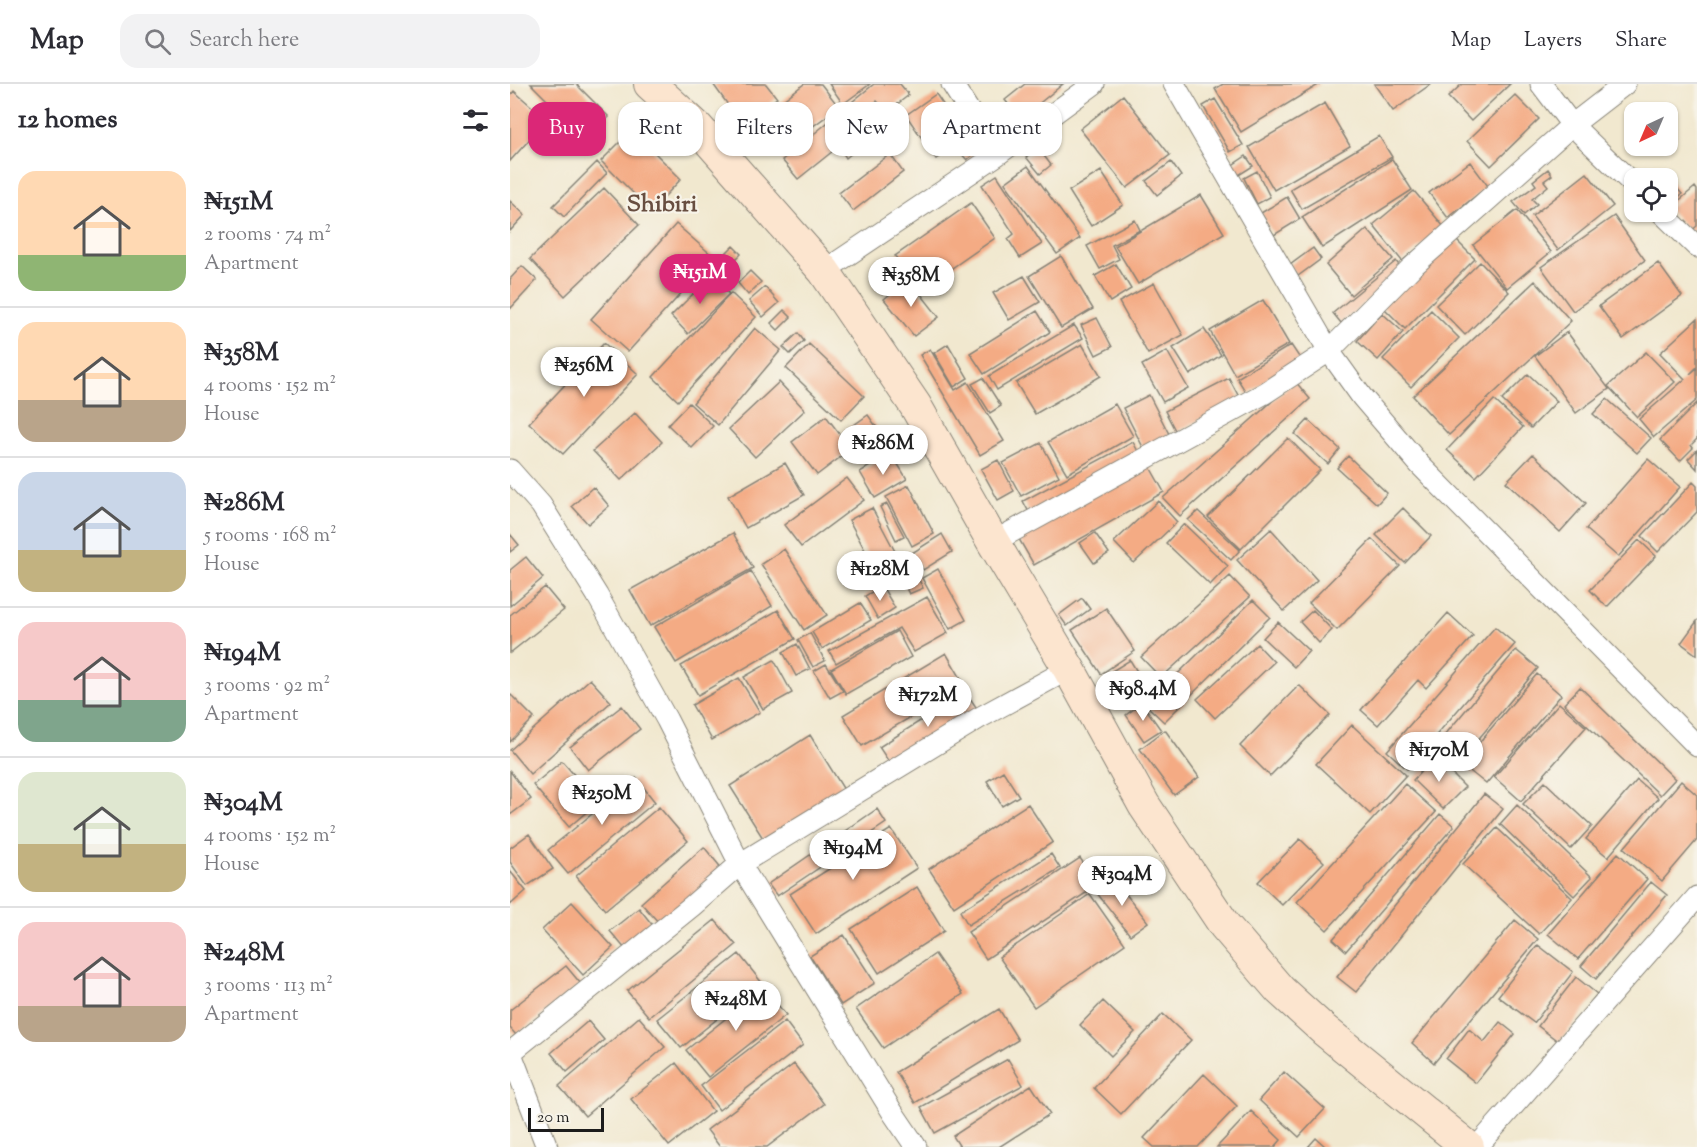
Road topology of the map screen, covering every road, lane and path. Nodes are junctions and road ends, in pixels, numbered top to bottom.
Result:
1 (650, 84) edge
2 (952, 84) edge
3 (1094, 84) edge
4 (1174, 84) edge
5 (1540, 84) edge
6 (1625, 84) edge
7 (963, 102) edge
8 (1062, 107) edge
9 (1572, 125) junction
10 (996, 156) edge
11 (1624, 175) edge
12 (1671, 222) edge
13 (1697, 247) edge
14 (824, 271) junction
15 (1329, 351) junction
16 (510, 470) edge
17 (993, 542) junction
18 (1069, 669) junction
19 (1697, 746) edge
20 (740, 864) junction
21 (1697, 897) edge
22 (510, 1052) edge
23 (548, 1147) edge
24 (916, 1147) edge
25 (1468, 1147) edge
26 (1477, 1147) edge

1 - 14 main road
2 - 7 street
3 - 8 street
4 - 15 street
5 - 9 street
6 - 9 street
9 - 11 street
9 - 15 street
10 - 14 street
12 - 13 street
14 - 17 main road
15 - 17 street
15 - 19 street
16 - 20 street
17 - 18 main road
18 - 20 street
18 - 25 main road
20 - 22 street
20 - 24 street
21 - 26 street
22 - 23 street

